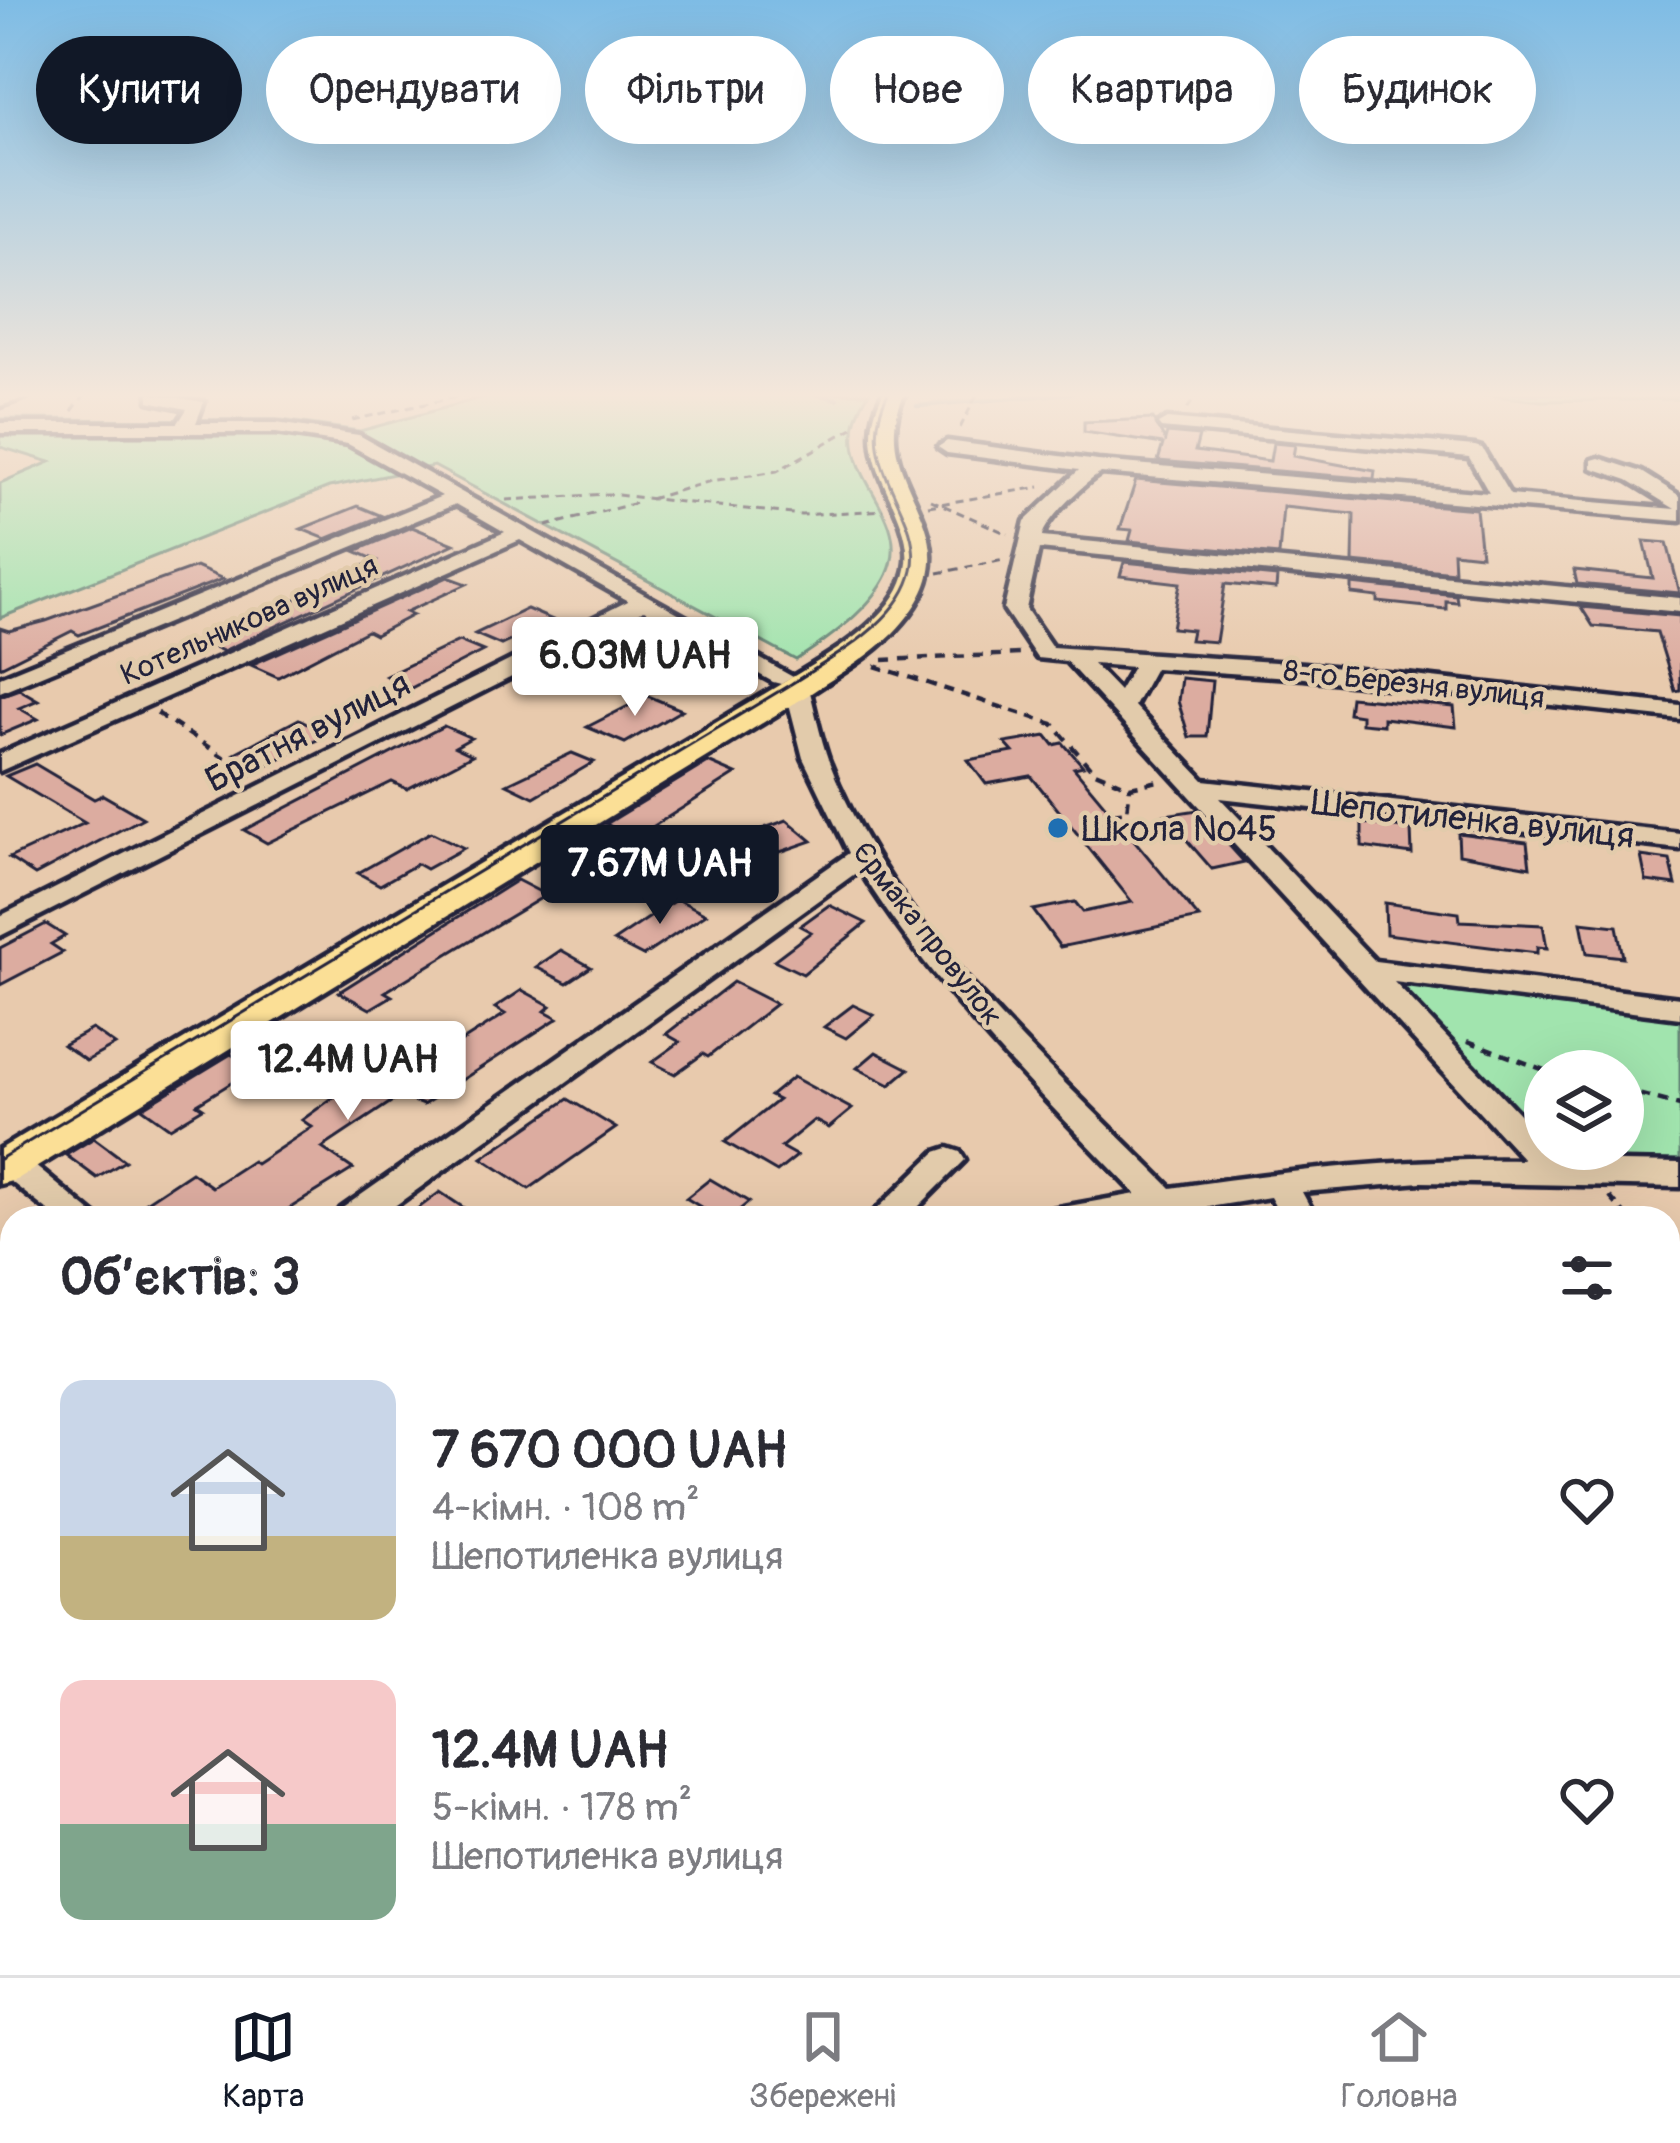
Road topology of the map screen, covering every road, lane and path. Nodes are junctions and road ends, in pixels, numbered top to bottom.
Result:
1 (442, 485) edge
2 (697, 485) edge
3 (876, 485) edge
4 (899, 485) edge
5 (1049, 485) edge
6 (1072, 485) edge
7 (1311, 485) edge
8 (1494, 485) edge
9 (1650, 485) edge
10 (465, 498) junction
11 (646, 500) junction
12 (1505, 504) junction
13 (1680, 504) edge
14 (889, 509) junction
15 (1680, 515) edge
16 (523, 531) junction
17 (558, 538) dead end
18 (1030, 548) junction
19 (933, 574) dead end
20 (646, 600) junction
21 (1680, 605) edge
22 (1045, 653) junction
23 (1075, 658) junction
24 (1148, 661) junction
25 (789, 682) junction
26 (0, 686) edge
27 (140, 701) junction
28 (1122, 706) junction
29 (1680, 712) edge
30 (0, 763) edge
31 (1195, 787) junction
32 (272, 789) junction
33 (1112, 814) dead end
34 (1680, 842) edge
35 (864, 855) junction
36 (0, 927) edge
37 (1365, 969) junction
38 (1680, 1008) edge
39 (1644, 1096) edge
40 (1680, 1105) edge
41 (1524, 1138) edge
42 (2, 1158) edge
43 (948, 1160) dead end
44 (1524, 1168) edge
45 (1589, 1170) edge
46 (1680, 1175) edge
47 (1280, 1183) junction
48 (1162, 1200) junction
49 (65, 1206) edge
50 (369, 1206) edge
51 (898, 1206) edge
52 (1129, 1206) edge
53 (1292, 1206) edge

1 - 10 street
2 - 11 path
3 - 14 main road
4 - 25 main road
5 - 18 path
6 - 18 street
7 - 12 street
8 - 12 street
9 - 13 street
10 - 11 path
10 - 16 street
10 - 26 street
11 - 14 path
11 - 17 path
12 - 15 street
14 - 25 main road
16 - 20 street
16 - 27 street, Котельникова вулиця
18 - 19 path
18 - 21 street
18 - 22 street
20 - 25 street
20 - 32 street, Братня вулиця
22 - 23 street, 8-го Березня вулиця
22 - 33 path
23 - 24 street, 8-го Березня вулиця
23 - 28 street
24 - 28 street
24 - 29 street, 8-го Березня вулиця
25 - 35 street, Єрмака провулок
25 - 42 main road
27 - 30 street, Котельникова вулиця
27 - 32 path
28 - 31 street
31 - 34 street, Шепотиленка вулиця
31 - 37 street
32 - 36 street, Братня вулиця
35 - 48 street, Єрмака провулок
35 - 50 street
37 - 38 street
37 - 41 street
39 - 40 path
42 - 49 street
43 - 51 street
44 - 47 street
45 - 46 street
47 - 48 street
47 - 53 street
48 - 52 street

